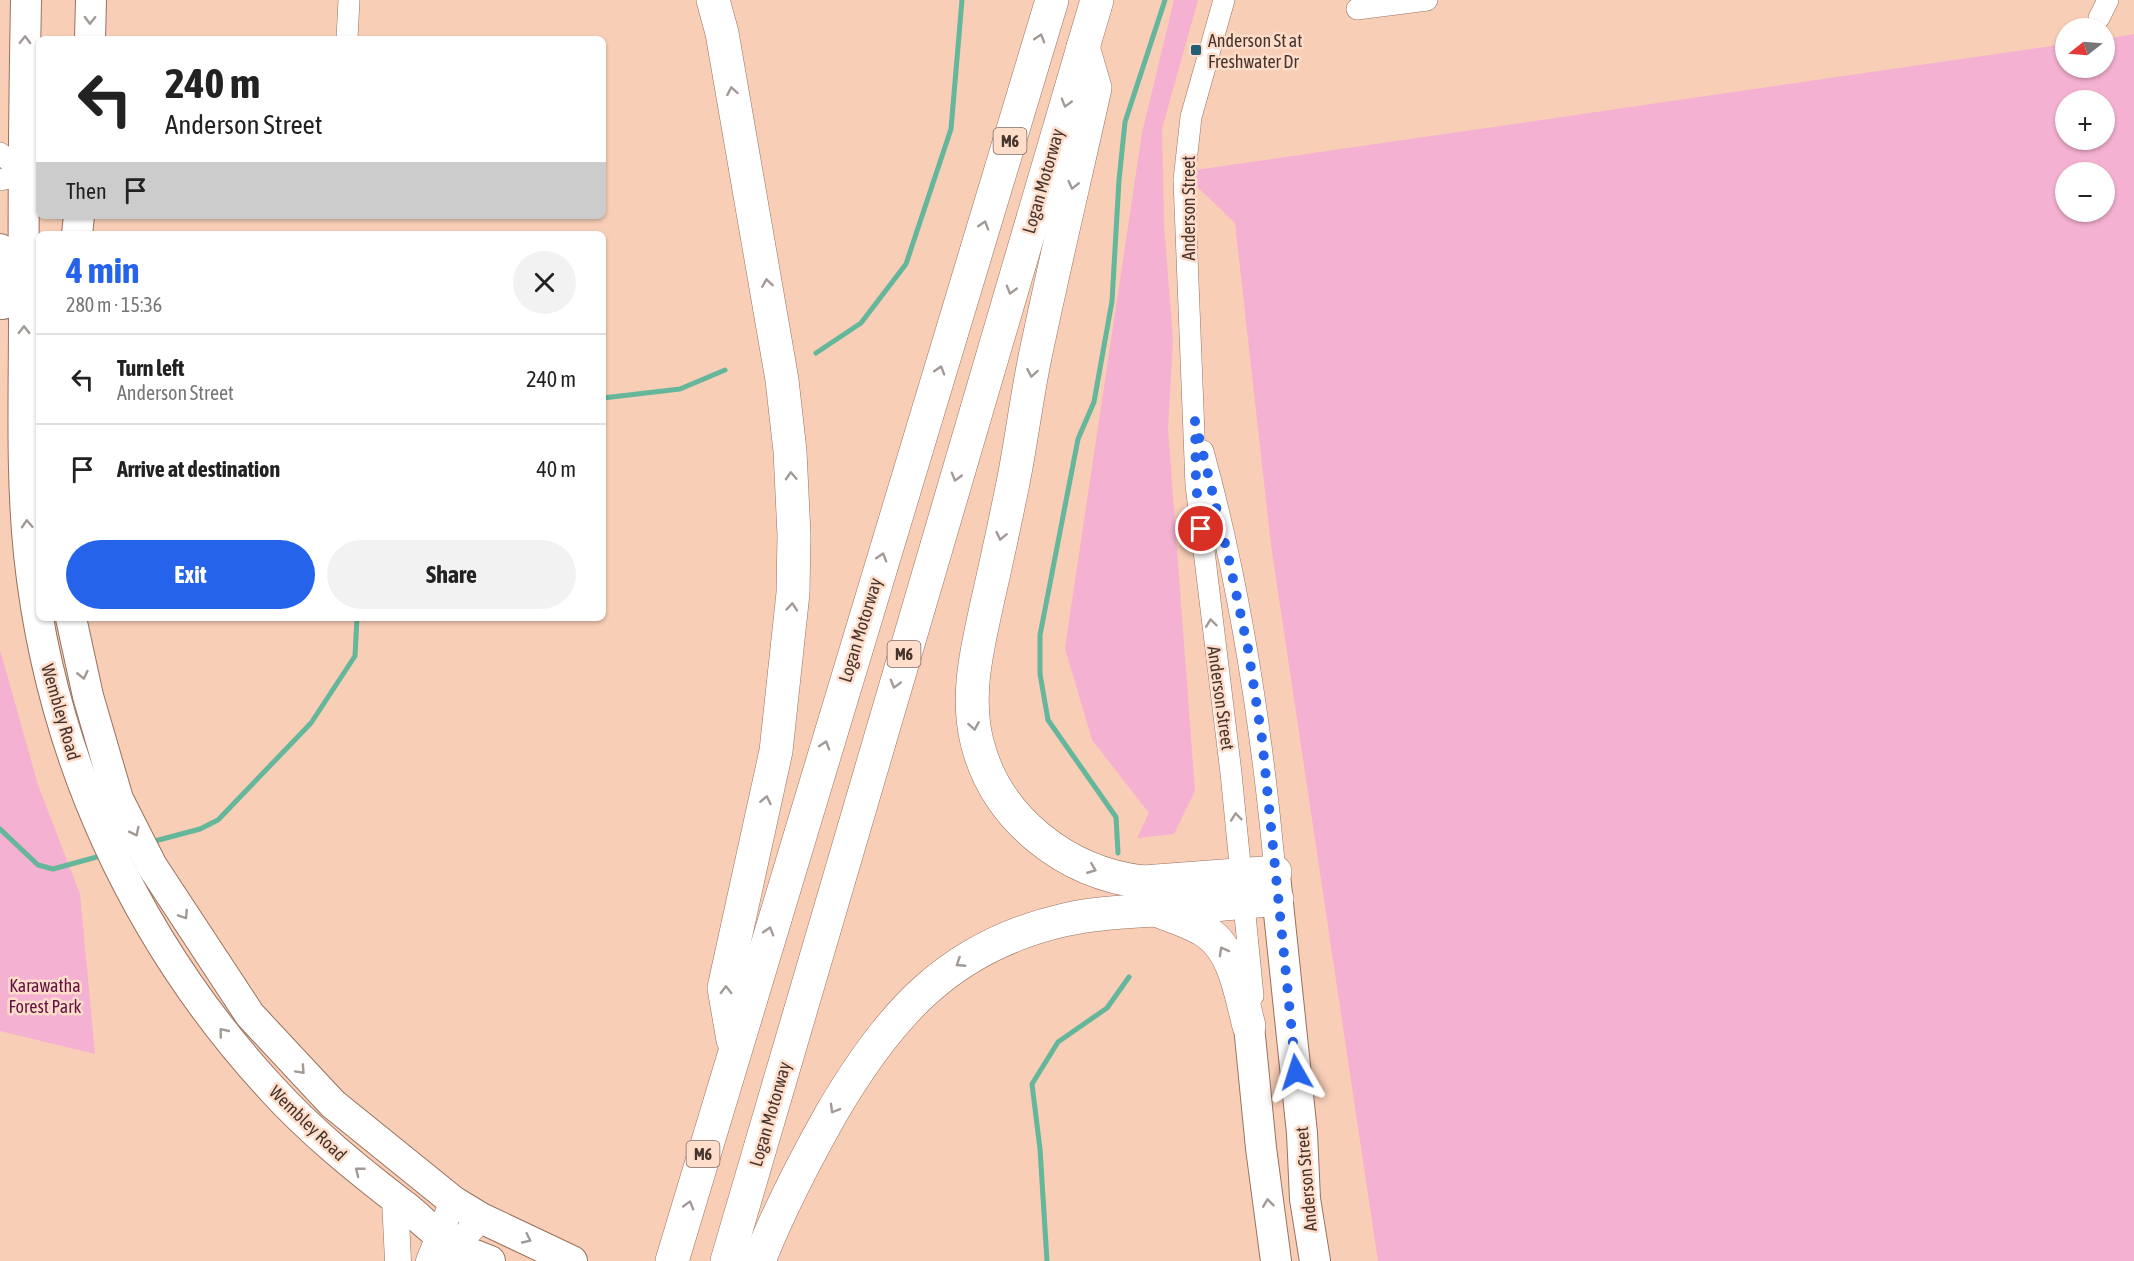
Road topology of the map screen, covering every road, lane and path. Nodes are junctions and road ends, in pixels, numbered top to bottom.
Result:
1 (26, 0) edge
2 (91, 0) edge
3 (349, 0) edge
4 (713, 0) edge
5 (1052, 0) edge
6 (1097, 0) edge
7 (1224, 0) edge
8 (1426, 0) edge
9 (1357, 9) dead end
10 (90, 36) edge
11 (347, 36) edge
12 (1083, 47) junction
13 (25, 79) junction
14 (0, 117) edge
15 (0, 153) edge
16 (21, 177) edge
17 (0, 249) edge
18 (1195, 421) junction
19 (24, 436) junction
20 (36, 610) edge
21 (38, 621) edge
22 (72, 621) edge
23 (104, 802) junction
24 (1276, 885) junction
25 (1243, 889) junction
26 (1156, 910) junction
27 (1249, 1026) junction
28 (734, 1048) junction
29 (395, 1199) junction
30 (453, 1201) junction
31 (481, 1218) junction
32 (448, 1247) edge
33 (398, 1261) edge
34 (429, 1261) edge
35 (490, 1261) edge
36 (572, 1261) edge
37 (672, 1261) edge
38 (727, 1261) edge
39 (759, 1261) edge
40 (1276, 1261) edge
41 (1315, 1261) edge

13 -> 1 main road, Wembley Road
2 -> 10 main road
3 - 11 street
28 -> 4 highway
28 -> 5 highway, Logan Motorway / M6
6 - 12 highway, Logan Motorway / M6
7 - 18 street, Anderson Street
8 - 9 street
12 -> 25 highway
12 -> 38 highway, Logan Motorway / M6
13 - 14 main road
13 - 16 main road, Wembley Road
15 - 16 street
19 -> 16 main road, Wembley Road
17 - 19 main road
18 - 24 street, Anderson Street
25 -> 18 street, Anderson Street
20 -> 19 main road, Wembley Road
23 -> 21 main road, Wembley Road
22 -> 23 main road, Wembley Road
29 -> 23 main road, Wembley Road
23 -> 30 main road, Wembley Road
24 - 25 highway
24 - 41 main road, Anderson Street
25 - 26 highway
25 - 27 street, Anderson Street
27 -> 26 highway
26 -> 39 highway
40 -> 27 main road, Anderson Street
37 -> 28 highway, Logan Motorway / M6
29 - 32 main road, Wembley Road
29 - 33 street
30 - 31 main road, Wembley Road
30 - 32 street
31 - 32 street
31 -> 36 main road, Wembley Road
32 - 34 street
32 - 35 main road, Wembley Road

